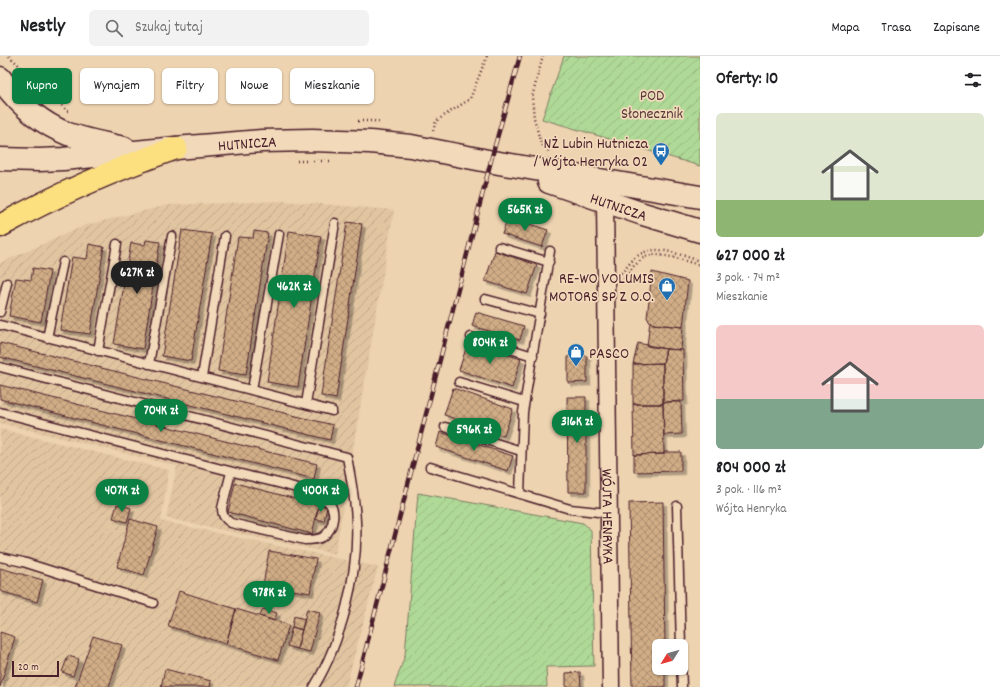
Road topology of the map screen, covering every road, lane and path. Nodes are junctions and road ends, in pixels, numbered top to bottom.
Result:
1 (486, 56) edge
2 (543, 56) edge
3 (0, 78) edge
4 (431, 136) dead end
5 (176, 148) junction
6 (139, 152) junction
7 (552, 154) dead end
8 (0, 159) edge
9 (291, 161) dead end
10 (337, 161) dead end
11 (493, 162) junction
12 (592, 179) junction
13 (639, 187) junction
14 (700, 198) edge
15 (605, 202) junction
16 (335, 223) dead end
17 (0, 226) edge
18 (700, 231) edge
19 (279, 234) dead end
20 (172, 236) dead end
21 (225, 236) dead end
22 (116, 244) dead end
23 (499, 247) dead end
24 (550, 251) dead end
25 (700, 261) edge
26 (63, 262) dead end
27 (549, 262) junction
28 (700, 265) edge
29 (605, 278) junction
30 (7, 283) dead end
31 (485, 299) dead end
32 (0, 312) edge
33 (540, 314) junction
34 (0, 326) edge
35 (471, 337) dead end
36 (47, 338) junction
37 (98, 351) junction
38 (532, 356) junction
39 (149, 364) junction
40 (0, 367) edge
41 (202, 377) junction
42 (459, 382) dead end
43 (252, 390) junction
44 (524, 402) junction
45 (306, 404) junction
46 (332, 411) dead end
47 (0, 412) edge
48 (445, 427) dead end
49 (521, 451) junction
50 (430, 467) dead end
51 (231, 472) junction
52 (520, 494) junction
53 (677, 506) dead end
54 (608, 513) junction
55 (0, 557) edge
56 (153, 602) dead end
57 (681, 639) edge
58 (682, 675) edge
59 (314, 687) edge
60 (611, 687) edge
61 (682, 687) edge

1 - 4 path
2 - 7 path
3 - 6 main road
5 - 6 main road, HUTNICZA
5 - 11 main road, HUTNICZA
5 - 17 main road
6 - 8 main road, HUTNICZA
9 - 10 path
11 - 12 main road, HUTNICZA
11 - 15 main road, HUTNICZA
12 - 13 main road, HUTNICZA
12 - 15 street, WÓJTA HENRYKA
13 - 14 main road, HUTNICZA
13 - 15 street
15 - 18 main road, HUTNICZA
15 - 29 street, WÓJTA HENRYKA
16 - 45 lane
19 - 43 lane
20 - 39 lane
21 - 41 lane
22 - 37 lane
23 - 27 lane
24 - 27 lane
25 - 29 path
26 - 36 lane
27 - 33 lane
28 - 29 path
29 - 54 street, WÓJTA HENRYKA
30 - 32 lane
31 - 33 lane
33 - 38 lane
34 - 36 lane
35 - 38 lane
36 - 37 lane
37 - 39 lane
38 - 44 lane
39 - 41 lane
40 - 59 lane
41 - 43 lane
42 - 44 lane
43 - 45 lane
44 - 49 lane
45 - 46 lane
47 - 51 lane
48 - 49 lane
49 - 52 lane
50 - 52 lane
51 - 51 lane
52 - 54 lane
53 - 57 lane
54 - 60 street, WÓJTA HENRYKA
55 - 56 lane
58 - 61 lane

